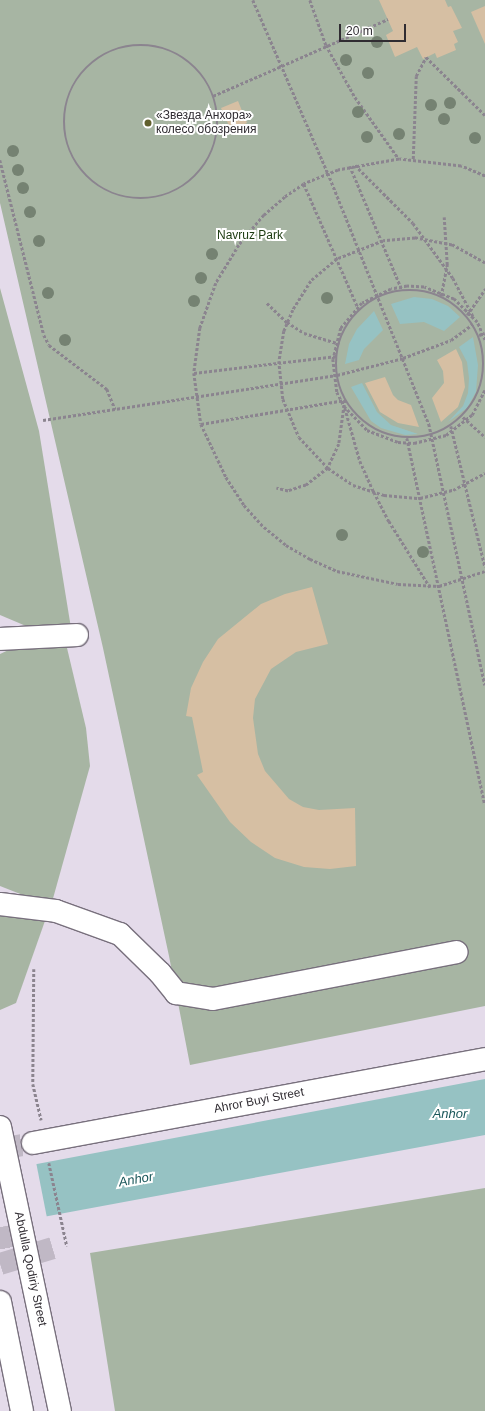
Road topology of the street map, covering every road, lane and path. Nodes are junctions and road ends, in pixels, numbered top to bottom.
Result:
1 (254, 0) edge
2 (310, 0) edge
3 (388, 19) dead end
4 (326, 46) junction
5 (281, 65) junction
6 (213, 96) junction
7 (485, 115) edge
8 (399, 159) junction
9 (413, 159) junction
10 (0, 160) edge
11 (354, 165) junction
12 (350, 166) junction
13 (328, 173) junction
14 (485, 176) edge
15 (304, 184) junction
16 (444, 217) dead end
17 (383, 241) junction
18 (446, 243) junction
19 (359, 248) junction
20 (337, 259) junction
21 (485, 263) edge
22 (485, 289) edge
23 (402, 290) junction
24 (440, 296) junction
25 (379, 297) junction
26 (268, 303) dead end
27 (359, 311) junction
28 (466, 315) junction
29 (287, 322) junction
30 (477, 322) junction
31 (473, 324) junction
32 (485, 333) edge
33 (479, 335) junction
34 (485, 340) edge
35 (339, 344) junction
36 (337, 356) junction
37 (403, 358) junction
38 (279, 361) junction
39 (194, 373) junction
40 (337, 375) junction
41 (484, 383) edge
42 (280, 385) junction
43 (485, 390) edge
44 (195, 397) junction
45 (345, 400) junction
46 (344, 406) junction
47 (115, 409) junction
48 (286, 410) junction
49 (463, 417) junction
50 (43, 420) dead end
51 (201, 424) junction
52 (451, 426) junction
53 (431, 436) junction
54 (485, 437) edge
55 (407, 438) junction
56 (328, 468) junction
57 (485, 473) edge
58 (466, 484) junction
59 (276, 488) dead end
60 (444, 492) junction
61 (420, 498) junction
62 (485, 567) edge
63 (485, 570) edge
64 (463, 580) junction
65 (440, 586) junction
66 (430, 587) junction
67 (77, 635) dead end
68 (0, 639) edge
69 (485, 685) edge
70 (485, 804) edge
71 (0, 904) edge
72 (457, 952) dead end
73 (34, 969) dead end
74 (485, 1059) edge
75 (0, 1127) edge
76 (39, 1142) joint
77 (49, 1162) dead end
78 (67, 1246) dead end
79 (0, 1302) edge
80 (22, 1411) edge
81 (60, 1411) edge

1 - 5 path
2 - 4 path
3 - 4 path
4 - 5 path
4 - 8 path
5 - 6 path
5 - 13 path
6 - 6 path
7 - 9 path
8 - 9 path
8 - 11 path
9 - 14 path
10 - 47 path
11 - 12 path
11 - 30 path, bridge
12 - 13 path
12 - 17 path
13 - 15 path
13 - 19 path
15 - 20 path
15 - 39 path
16 - 18 path
17 - 18 path
17 - 19 path
17 - 23 path
18 - 21 path
18 - 24 path
19 - 20 path
19 - 25 path
20 - 27 path
20 - 29 path
22 - 28 path
23 - 24 path
23 - 25 path
24 - 28 path
25 - 27 path
25 - 37 path
26 - 29 path
27 - 35 path
28 - 31 path
29 - 35 path
29 - 38 path
30 - 34 path, bridge
30 - 46 path, bridge
31 - 33 path
31 - 37 path
32 - 33 path
33 - 41 path
35 - 36 path
36 - 38 path
36 - 40 path
37 - 40 path
37 - 53 path
38 - 39 path
38 - 42 path
39 - 44 path
40 - 42 path
40 - 45 path
41 - 49 path
42 - 44 path
42 - 48 path
43 - 46 path, bridge
44 - 47 path
44 - 51 path
45 - 48 path
45 - 55 path
45 - 56 path
46 - 66 path, bridge
47 - 50 path
48 - 51 path
48 - 56 path
49 - 52 path
49 - 54 path
51 - 66 path
52 - 53 path
52 - 58 path
53 - 55 path
53 - 60 path
55 - 61 path
56 - 59 path
56 - 61 path
57 - 58 path
58 - 60 path
58 - 62 path
60 - 61 path
60 - 64 path
61 - 65 path
63 - 64 path
64 - 65 path
64 - 69 path
65 - 66 path
65 - 70 path
67 - 68 street
71 - 72 street
73 - 76 path
74 - 76 street, Ahror Buyi Street
75 - 81 street, Abdulla Qodiriy Street, bridge
77 - 78 path
79 - 80 street

